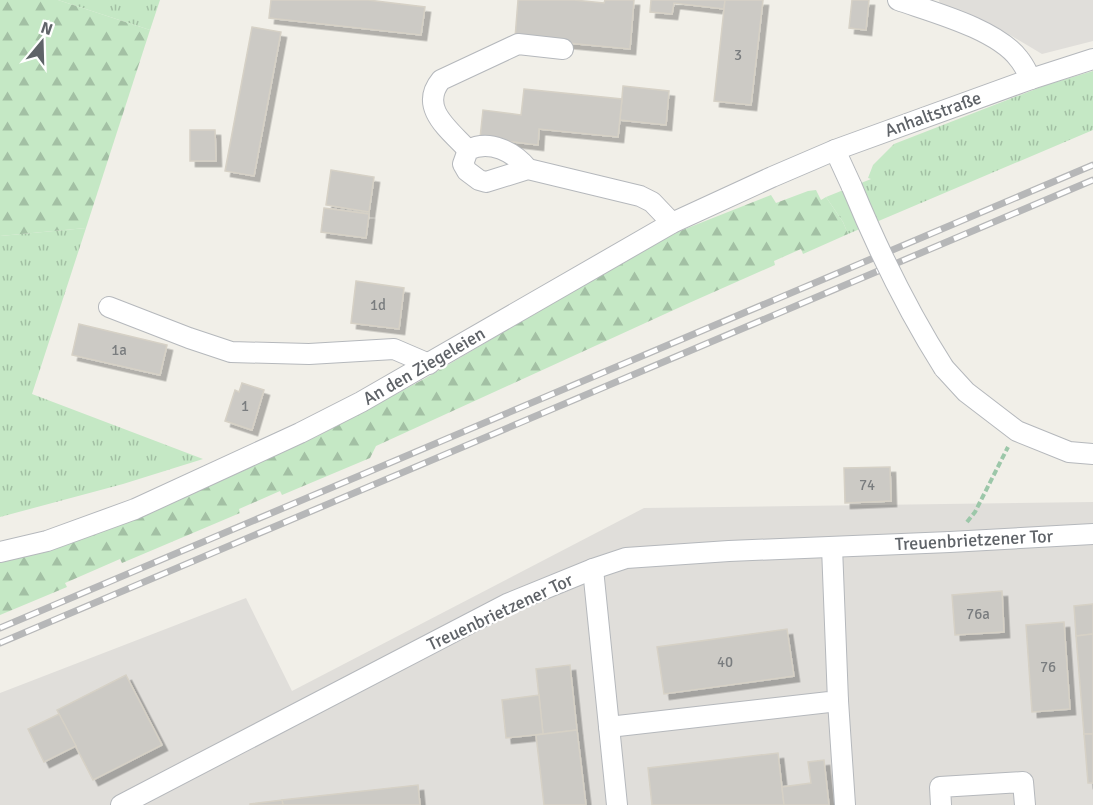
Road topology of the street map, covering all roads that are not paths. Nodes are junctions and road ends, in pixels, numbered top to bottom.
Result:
1 (898, 0) edge
2 (563, 49) dead end
3 (1093, 59) edge
4 (1031, 79) junction
5 (468, 150) junction
6 (835, 150) junction
7 (528, 169) junction
8 (672, 223) junction
9 (109, 307) dead end
10 (429, 364) junction
11 (1093, 454) edge
12 (1093, 534) edge
13 (832, 547) junction
14 (0, 552) edge
15 (593, 569) junction
16 (838, 701) junction
17 (609, 727) junction
18 (121, 805) edge
19 (617, 805) edge
20 (845, 805) edge
21 (941, 805) edge
22 (1025, 805) edge

1 - 4 street
2 - 5 street
3 - 4 street, Anhaltstraße
4 - 6 street, Anhaltstraße
5 - 7 street
5 - 7 street
6 - 8 street, An den Ziegeleien
6 - 11 street, bridge
7 - 8 street
8 - 10 street, An den Ziegeleien
9 - 10 street
10 - 14 street, An den Ziegeleien
12 - 13 street, Treuenbrietzener Tor
13 - 15 street, Treuenbrietzener Tor
13 - 16 street
15 - 17 street
15 - 18 street, Treuenbrietzener Tor
16 - 17 street
16 - 20 street
17 - 19 street
21 - 22 street

